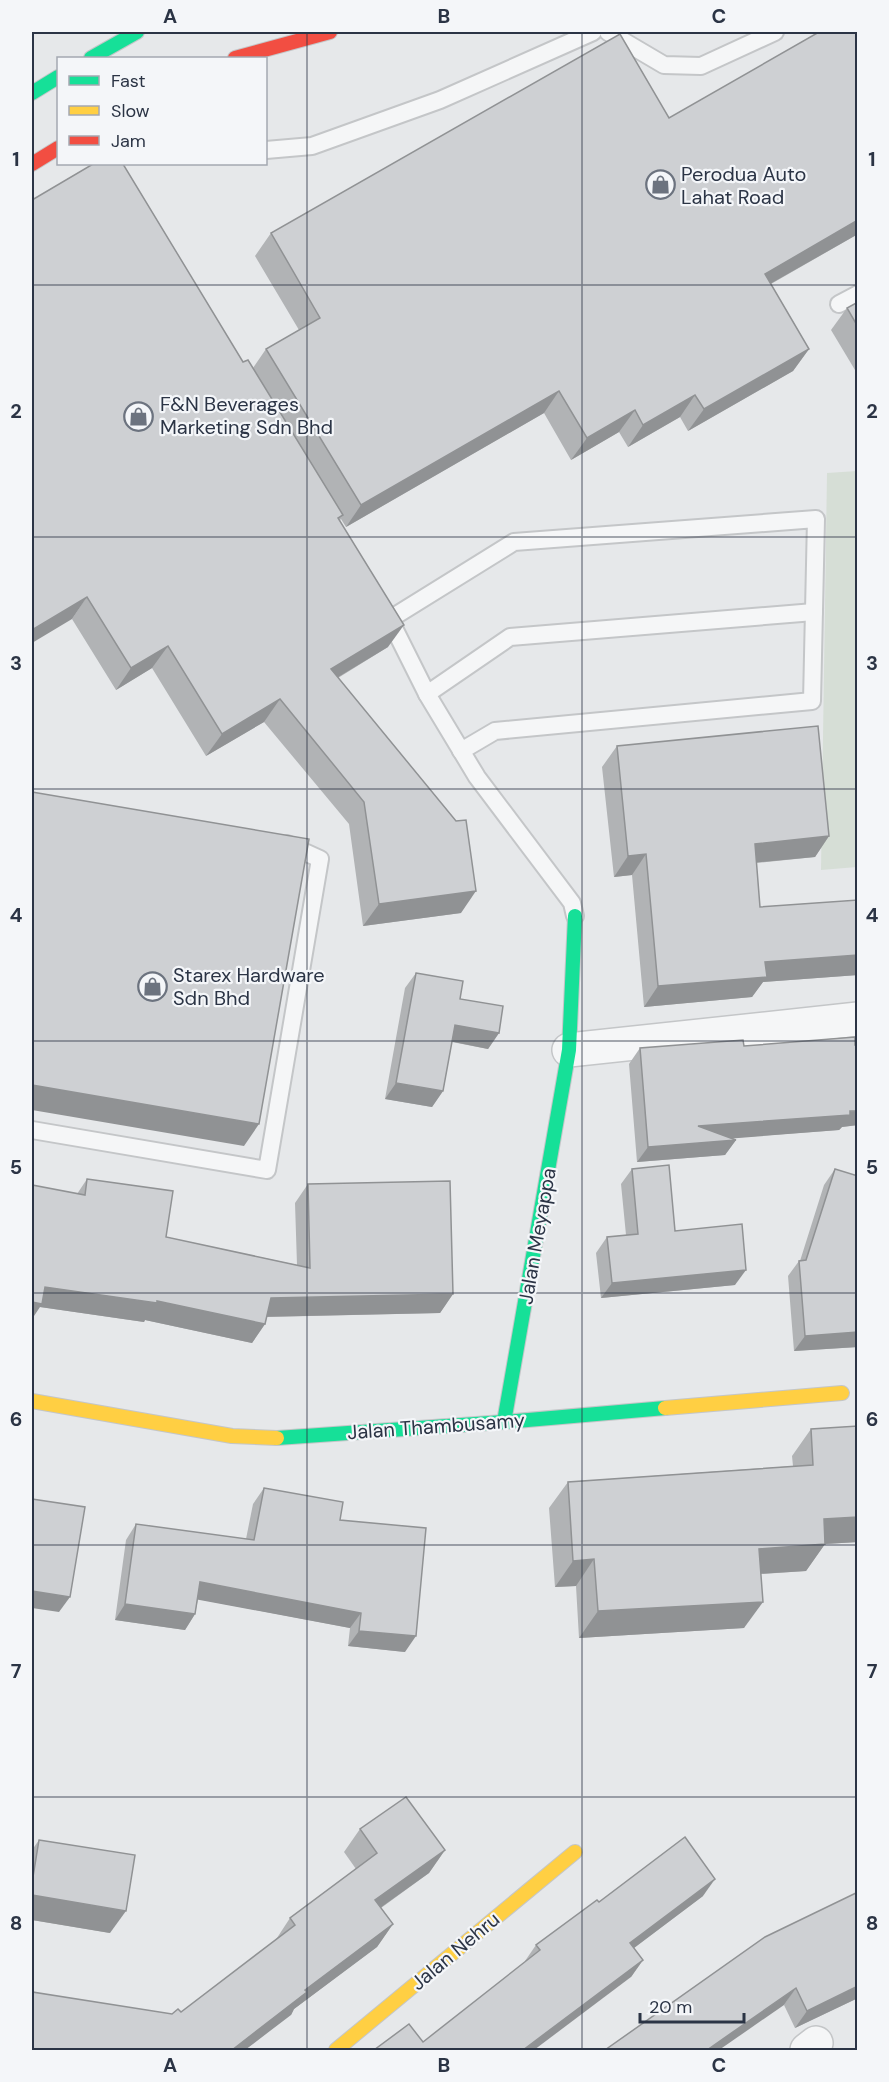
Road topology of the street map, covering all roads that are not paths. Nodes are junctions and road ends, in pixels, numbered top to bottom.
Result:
1 (137, 32) edge
2 (330, 32) edge
3 (593, 32) edge
4 (608, 32) edge
5 (775, 32) edge
6 (93, 57) edge
7 (239, 57) edge
8 (57, 78) edge
9 (32, 93) edge
10 (57, 149) edge
11 (267, 150) edge
12 (32, 165) edge
13 (858, 294) edge
14 (839, 304) dead end
15 (377, 599) edge
16 (814, 612) junction
17 (390, 619) junction
18 (427, 694) junction
19 (461, 751) junction
20 (276, 842) edge
21 (575, 916) joint
22 (858, 1019) edge
23 (569, 1050) junction
24 (32, 1130) edge
25 (842, 1393) dead end
26 (32, 1401) edge
27 (504, 1422) junction
28 (575, 1852) dead end
29 (336, 2050) edge

1 - 6 street
2 - 7 street
3 - 11 lane
4 - 5 lane
8 - 9 street
10 - 12 street
13 - 14 lane
15 - 17 lane
16 - 17 lane
16 - 18 lane
16 - 19 lane
17 - 18 lane
18 - 19 lane
19 - 21 lane
20 - 24 lane
21 - 23 street, Jalan Meyappa
22 - 23 street
23 - 27 street, Jalan Meyappa
25 - 27 street, Jalan Thambusamy
26 - 27 street, Jalan Thambusamy
28 - 29 street, Jalan Nehru

